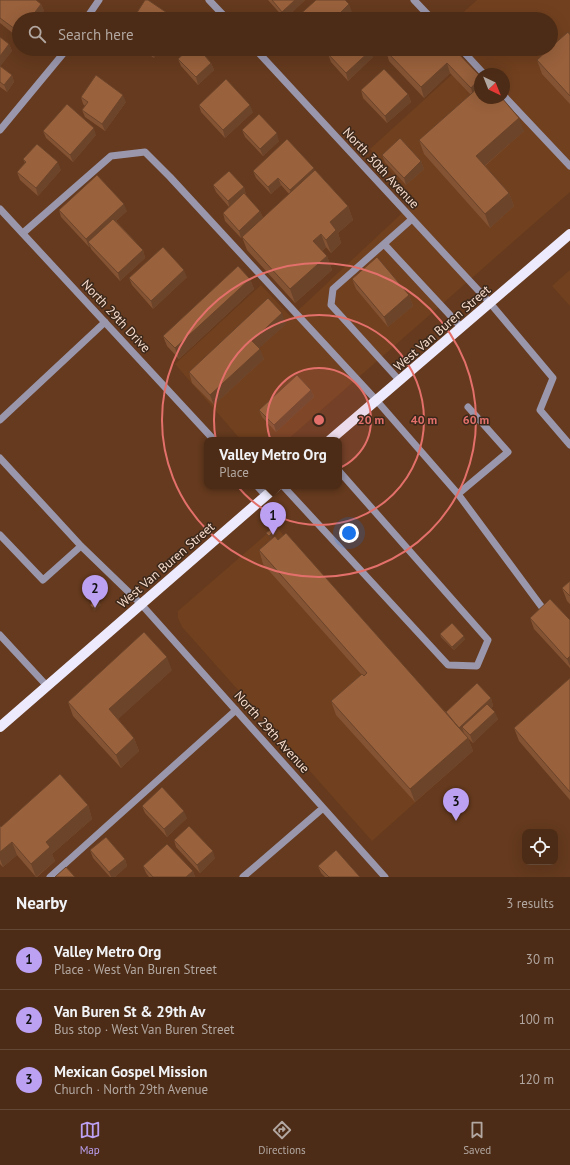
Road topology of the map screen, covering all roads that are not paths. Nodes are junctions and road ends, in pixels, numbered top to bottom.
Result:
1 (98, 0) edge
2 (209, 0) edge
3 (414, 0) edge
4 (90, 12) edge
5 (220, 12) edge
6 (425, 12) edge
7 (60, 56) edge
8 (261, 56) edge
9 (467, 56) edge
10 (478, 68) edge
11 (510, 102) edge
12 (0, 130) edge
13 (570, 166) edge
14 (0, 209) edge
15 (412, 219) junction
16 (23, 233) junction
17 (570, 234) edge
18 (384, 244) junction
19 (490, 303) junction
20 (105, 322) junction
21 (462, 328) junction
22 (400, 381) junction
23 (377, 401) junction
24 (468, 407) dead end
25 (0, 420) edge
26 (211, 437) edge
27 (334, 437) edge
28 (570, 445) edge
29 (0, 458) edge
30 (342, 474) edge
31 (260, 489) edge
32 (274, 489) edge
33 (286, 489) edge
34 (458, 494) junction
35 (266, 496) junction
36 (0, 535) edge
37 (81, 546) junction
38 (141, 604) junction
39 (544, 610) edge
40 (0, 635) edge
41 (47, 686) junction
42 (236, 710) junction
43 (0, 727) edge
44 (323, 808) junction
45 (50, 877) edge
46 (243, 877) edge
47 (385, 877) edge

1 - 4 street
2 - 5 street
3 - 6 street
7 - 12 street
8 - 15 street, North 30th Avenue
9 - 10 street
11 - 13 street
14 - 16 street, North 29th Drive
15 - 18 street
15 - 19 street, North 30th Avenue
16 - 20 street, North 29th Drive
16 - 23 street
17 - 19 main road, West Van Buren Street
18 - 21 street
18 - 22 street
19 - 21 main road, West Van Buren Street
19 - 28 street, North 30th Avenue
20 - 25 street
20 - 26 street, North 29th Drive
21 - 22 main road, West Van Buren Street
22 - 23 main road, West Van Buren Street
23 - 27 main road, West Van Buren Street
23 - 34 street
24 - 34 street
29 - 37 street, North 29th Avenue
30 - 33 street
31 - 35 street
32 - 35 main road, West Van Buren Street
34 - 39 street
35 - 38 main road, West Van Buren Street
36 - 37 street
37 - 38 street, North 29th Avenue
38 - 41 main road, West Van Buren Street
38 - 42 street, North 29th Avenue
40 - 41 street
41 - 43 main road, West Van Buren Street
42 - 44 street, North 29th Avenue
42 - 45 street
44 - 46 street
44 - 47 street, North 29th Avenue

